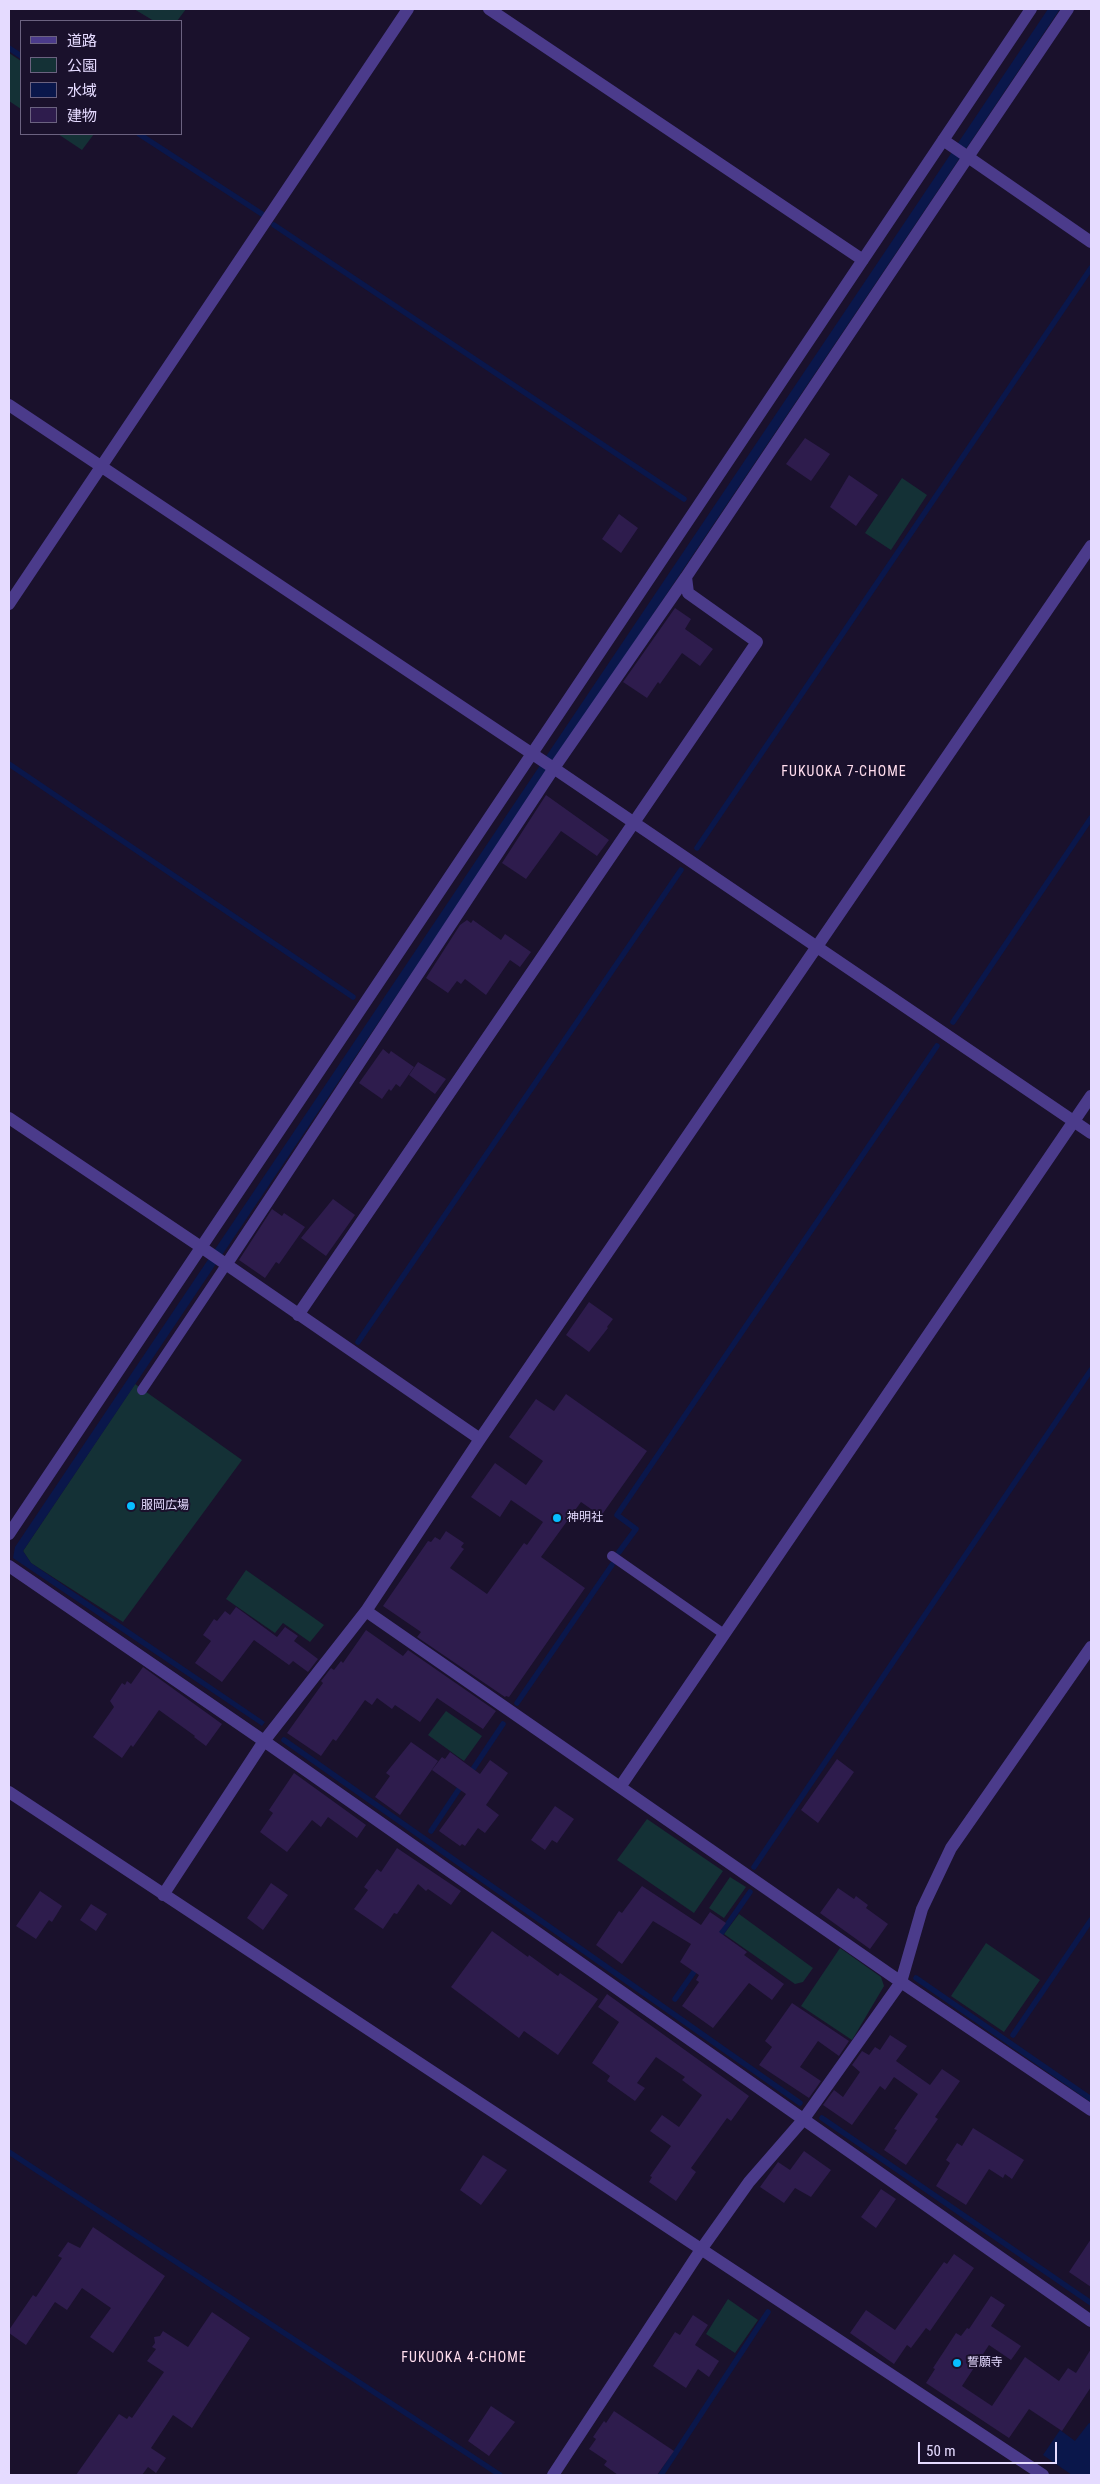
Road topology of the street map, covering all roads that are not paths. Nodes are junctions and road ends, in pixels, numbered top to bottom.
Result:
1 (408, 9) edge
2 (489, 9) edge
3 (1031, 9) edge
4 (1068, 9) edge
5 (943, 140) junction
6 (968, 157) junction
7 (1091, 242) edge
8 (863, 260) junction
9 (9, 405) edge
10 (101, 466) junction
11 (1091, 546) edge
12 (686, 577) junction
13 (9, 604) edge
14 (532, 754) junction
15 (552, 767) junction
16 (634, 822) junction
17 (817, 947) junction
18 (1091, 1096) edge
19 (9, 1118) edge
20 (1074, 1122) junction
21 (1091, 1133) edge
22 (201, 1247) junction
23 (226, 1265) junction
24 (298, 1315) junction
25 (142, 1390) dead end
26 (480, 1440) junction
27 (9, 1534) edge
28 (612, 1556) dead end
29 (9, 1566) edge
30 (366, 1611) junction
31 (724, 1634) junction
32 (1091, 1647) edge
33 (264, 1741) junction
34 (620, 1787) junction
35 (9, 1792) edge
36 (163, 1895) junction
37 (901, 1982) junction
38 (1091, 2110) edge
39 (803, 2120) junction
40 (700, 2250) junction
41 (1091, 2321) edge
42 (552, 2475) edge
43 (1043, 2475) edge

1 - 10 street
2 - 8 street
3 - 5 street
4 - 6 street
5 - 6 street
5 - 8 street
6 - 7 street
6 - 12 street
8 - 14 street
9 - 10 street
10 - 13 street
10 - 14 street
11 - 17 street
12 - 15 street
12 - 16 street
14 - 15 street
14 - 22 street
15 - 16 street
15 - 23 street
16 - 17 street
16 - 24 street
17 - 20 street
17 - 26 street
18 - 20 street
19 - 22 street
20 - 21 street
20 - 31 street
22 - 23 street
22 - 27 street
23 - 24 street
23 - 25 lane
24 - 26 street
26 - 30 street
28 - 31 lane
29 - 33 street
30 - 33 street
30 - 34 street
31 - 34 street
32 - 37 street
33 - 36 street
33 - 39 street
34 - 37 street
35 - 36 street
36 - 40 street
37 - 38 street
37 - 39 street
39 - 40 street
39 - 41 street
40 - 42 street
40 - 43 street

